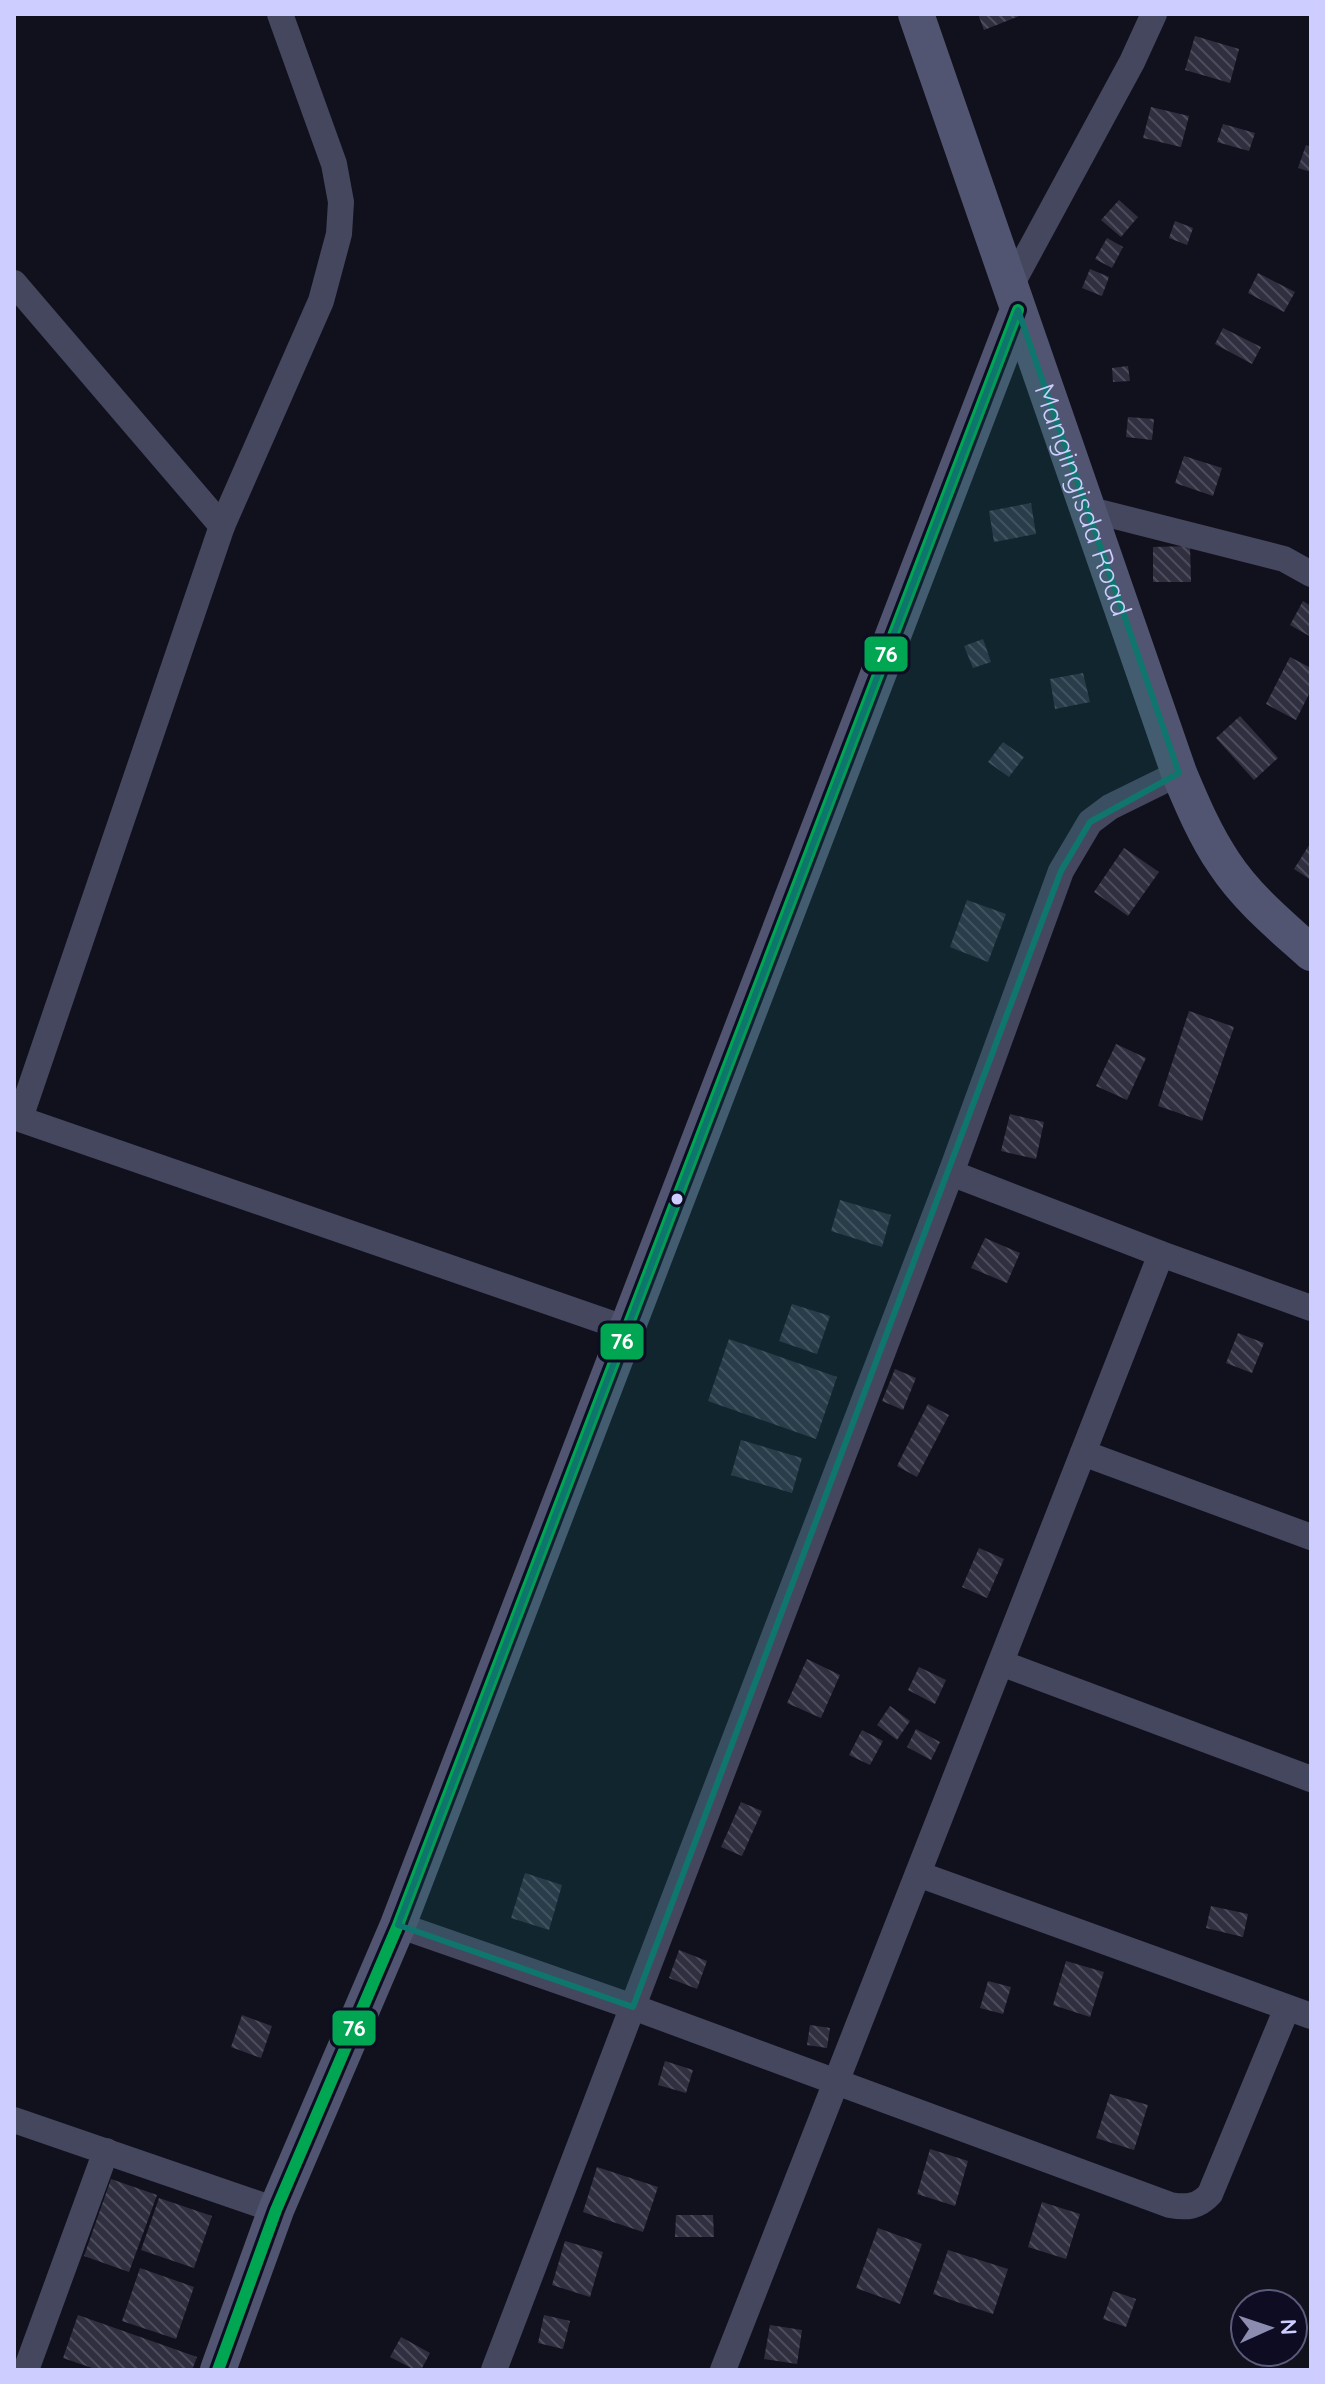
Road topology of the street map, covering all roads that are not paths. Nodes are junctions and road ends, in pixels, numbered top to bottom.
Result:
1 (280, 14) edge
2 (916, 14) edge
3 (1154, 14) edge
4 (14, 283) edge
5 (1014, 298) junction
6 (1087, 509) junction
7 (222, 526) junction
8 (1311, 574) edge
9 (1179, 773) junction
10 (1311, 953) edge
11 (17, 1117) edge
12 (951, 1173) junction
13 (1161, 1254) junction
14 (1311, 1308) edge
15 (627, 1329) junction
16 (1083, 1453) junction
17 (1311, 1537) edge
18 (1001, 1663) junction
19 (1311, 1779) edge
20 (918, 1874) junction
21 (398, 1925) junction
22 (633, 2007) junction
23 (1299, 2012) edge
24 (837, 2081) junction
25 (14, 2120) edge
26 (106, 2151) junction
27 (276, 2210) junction
28 (26, 2370) edge
29 (218, 2370) edge
30 (494, 2370) edge
31 (723, 2370) edge

1 - 7 street
2 - 5 street, Mangingisda Road
3 - 5 street
4 - 7 street
5 - 6 street, Mangingisda Road
5 - 15 street
6 - 8 street
6 - 9 street, Mangingisda Road
7 - 11 street
9 - 10 street, Mangingisda Road
9 - 12 street
11 - 15 street
12 - 13 street
12 - 22 street
13 - 14 street
13 - 16 street
15 - 21 street
16 - 17 street
16 - 18 street
18 - 19 street
18 - 20 street
20 - 23 street
20 - 24 street
21 - 22 street
21 - 27 street
22 - 24 street
22 - 30 street
23 - 24 street
24 - 31 street
25 - 26 street
26 - 27 street
26 - 28 street
27 - 29 street

